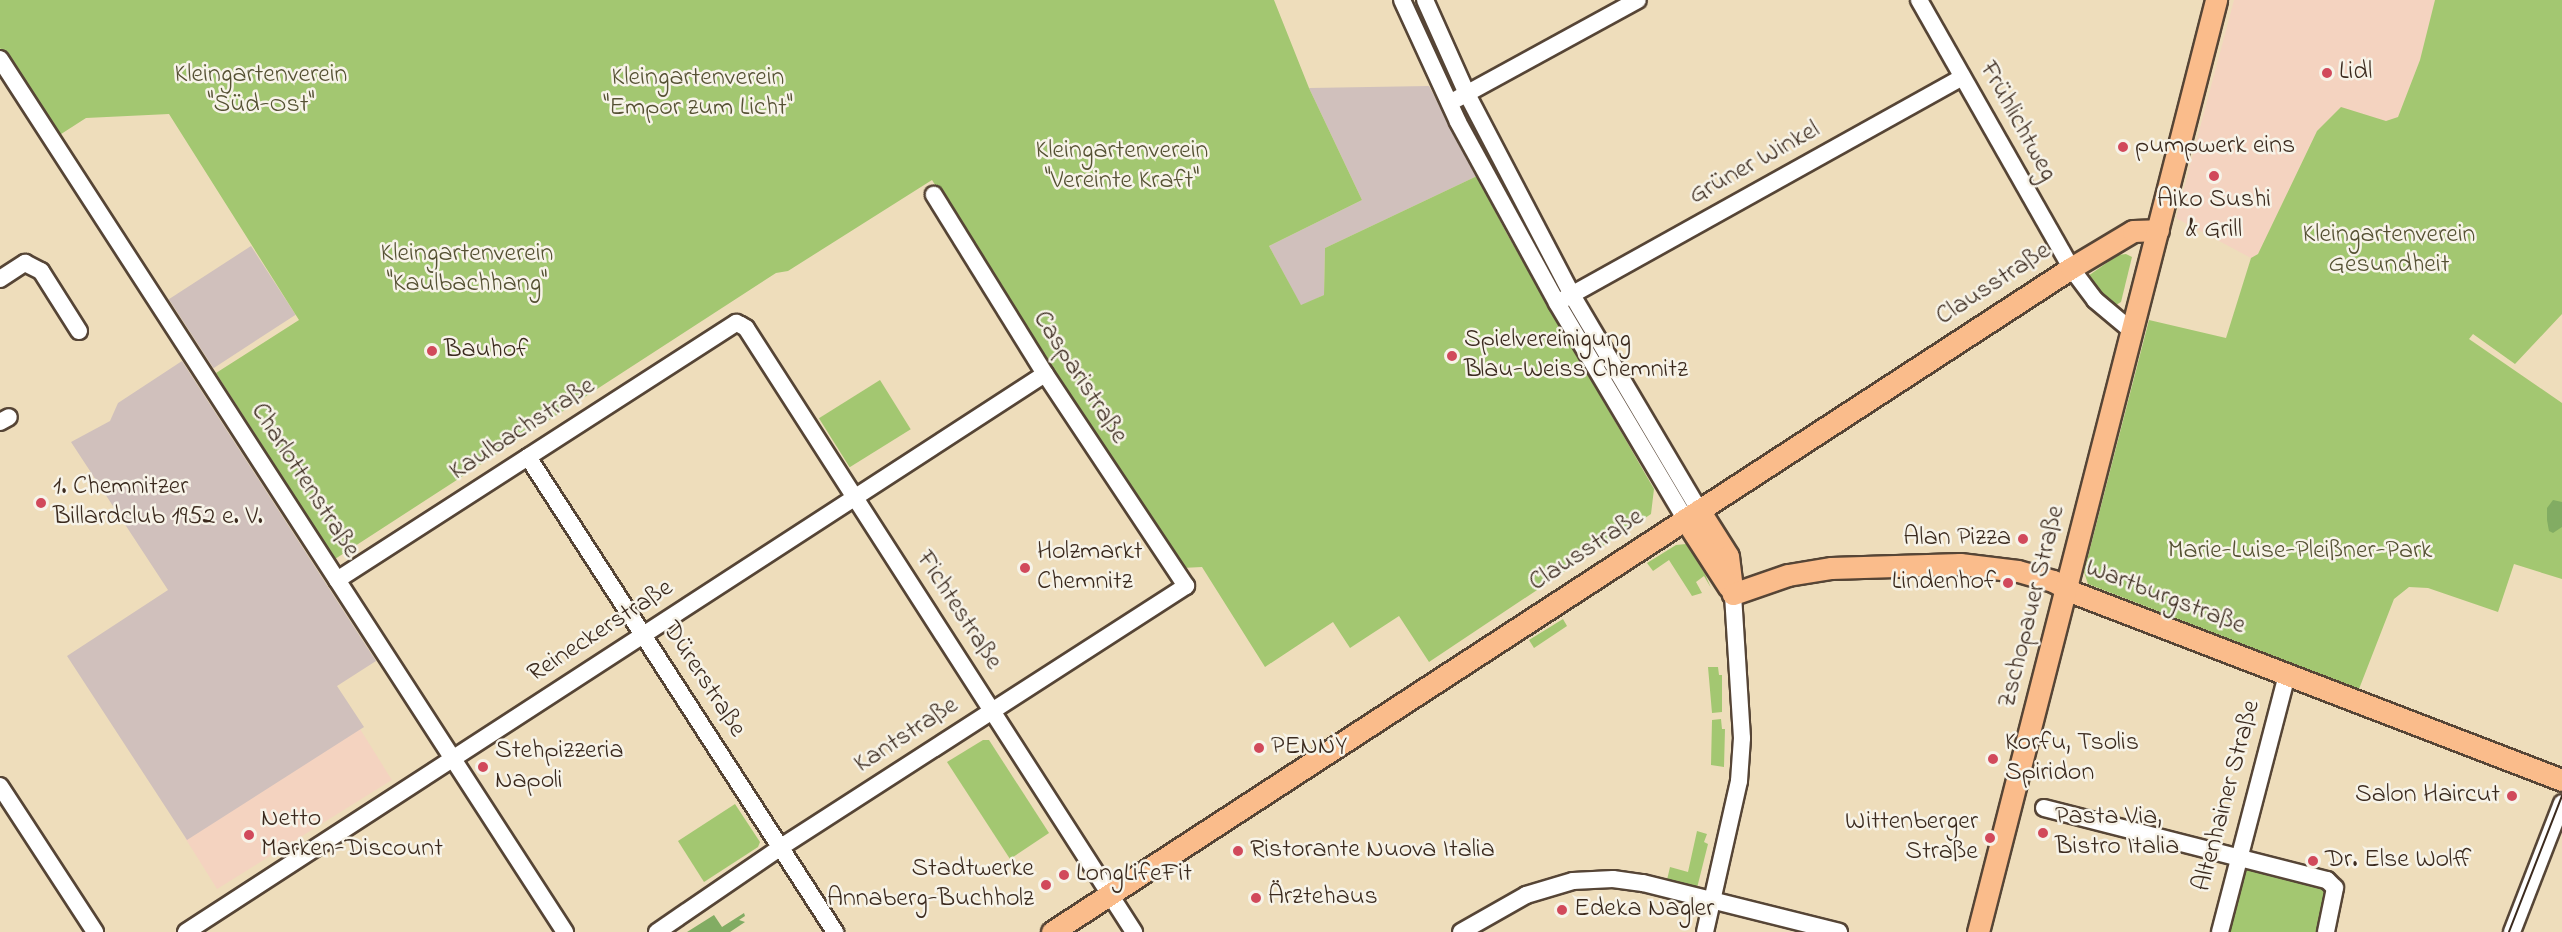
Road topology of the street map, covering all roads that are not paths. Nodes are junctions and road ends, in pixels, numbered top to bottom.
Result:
1 (1402, 0) edge
2 (1425, 0) edge
3 (1638, 0) edge
4 (1919, 0) edge
5 (2216, 0) edge
6 (0, 59) edge
7 (1962, 77) junction
8 (1467, 94) junction
9 (1448, 103) junction
10 (934, 195) dead end
11 (2158, 230) junction
12 (2071, 268) junction
13 (0, 279) edge
14 (1564, 299) junction
15 (736, 323) joint
16 (79, 331) dead end
17 (2132, 331) junction
18 (1044, 374) junction
19 (528, 457) junction
20 (855, 497) junction
21 (1692, 515) junction
22 (337, 580) junction
23 (1186, 586) joint
24 (2066, 588) junction
25 (1733, 594) junction
26 (643, 635) junction
27 (2287, 674) junction
28 (992, 712) junction
29 (453, 759) junction
30 (2562, 780) edge
31 (0, 786) edge
32 (2562, 803) edge
33 (2044, 808) dead end
34 (781, 847) junction
35 (2237, 856) junction
36 (1110, 894) junction
37 (1713, 901) junction
38 (95, 932) edge
39 (186, 932) edge
40 (565, 932) edge
41 (657, 932) edge
42 (835, 932) edge
43 (1052, 932) edge
44 (1134, 932) edge
45 (1461, 932) edge
46 (1705, 932) edge
47 (1839, 932) edge
48 (1978, 932) edge
49 (2220, 932) edge
50 (2326, 932) edge
51 (2512, 932) edge

1 - 9 street
2 - 8 street
3 - 8 street
4 - 7 street, Frühlichtweg
5 - 11 main road, Zschopauer Straße
6 - 22 street, Charlottenstraße
7 - 12 street, Frühlichtweg
7 - 14 street, Grüner Winkel
8 - 9 street
8 - 14 street
9 - 14 street
10 - 18 street, Casparistraße
11 - 12 main road, Clausstraße
11 - 17 main road, Zschopauer Straße
12 - 17 street
12 - 21 main road, Clausstraße
13 - 16 street
14 - 21 street
15 - 19 street, Kaulbachstraße
15 - 20 street, Fichtestraße
17 - 24 main road, Zschopauer Straße
18 - 20 street, Reineckerstraße
18 - 23 street, Casparistraße
19 - 22 street, Kaulbachstraße
19 - 26 street, Dürerstraße
20 - 26 street, Reineckerstraße
20 - 28 street, Fichtestraße
21 - 25 main road
21 - 36 main road, Clausstraße
22 - 29 street, Charlottenstraße
23 - 28 street, Kantstraße
24 - 25 main road, Wartburgstraße
24 - 27 main road, Wartburgstraße
24 - 48 main road, Zschopauer Straße
25 - 37 street
26 - 29 street, Reineckerstraße
26 - 34 street, Dürerstraße
27 - 30 main road, Wartburgstraße
27 - 35 street, Altenhainer Straße
28 - 34 street, Kantstraße
28 - 36 street, Fichtestraße
29 - 39 street, Reineckerstraße
29 - 40 street, Charlottenstraße
31 - 38 street
32 - 51 street
33 - 35 street
34 - 41 street, Kantstraße
34 - 42 street, Dürerstraße
35 - 49 street, Altenhainer Straße
35 - 50 street
36 - 43 main road, Clausstraße
36 - 44 street, Fichtestraße
37 - 45 street
37 - 46 street
37 - 47 street

